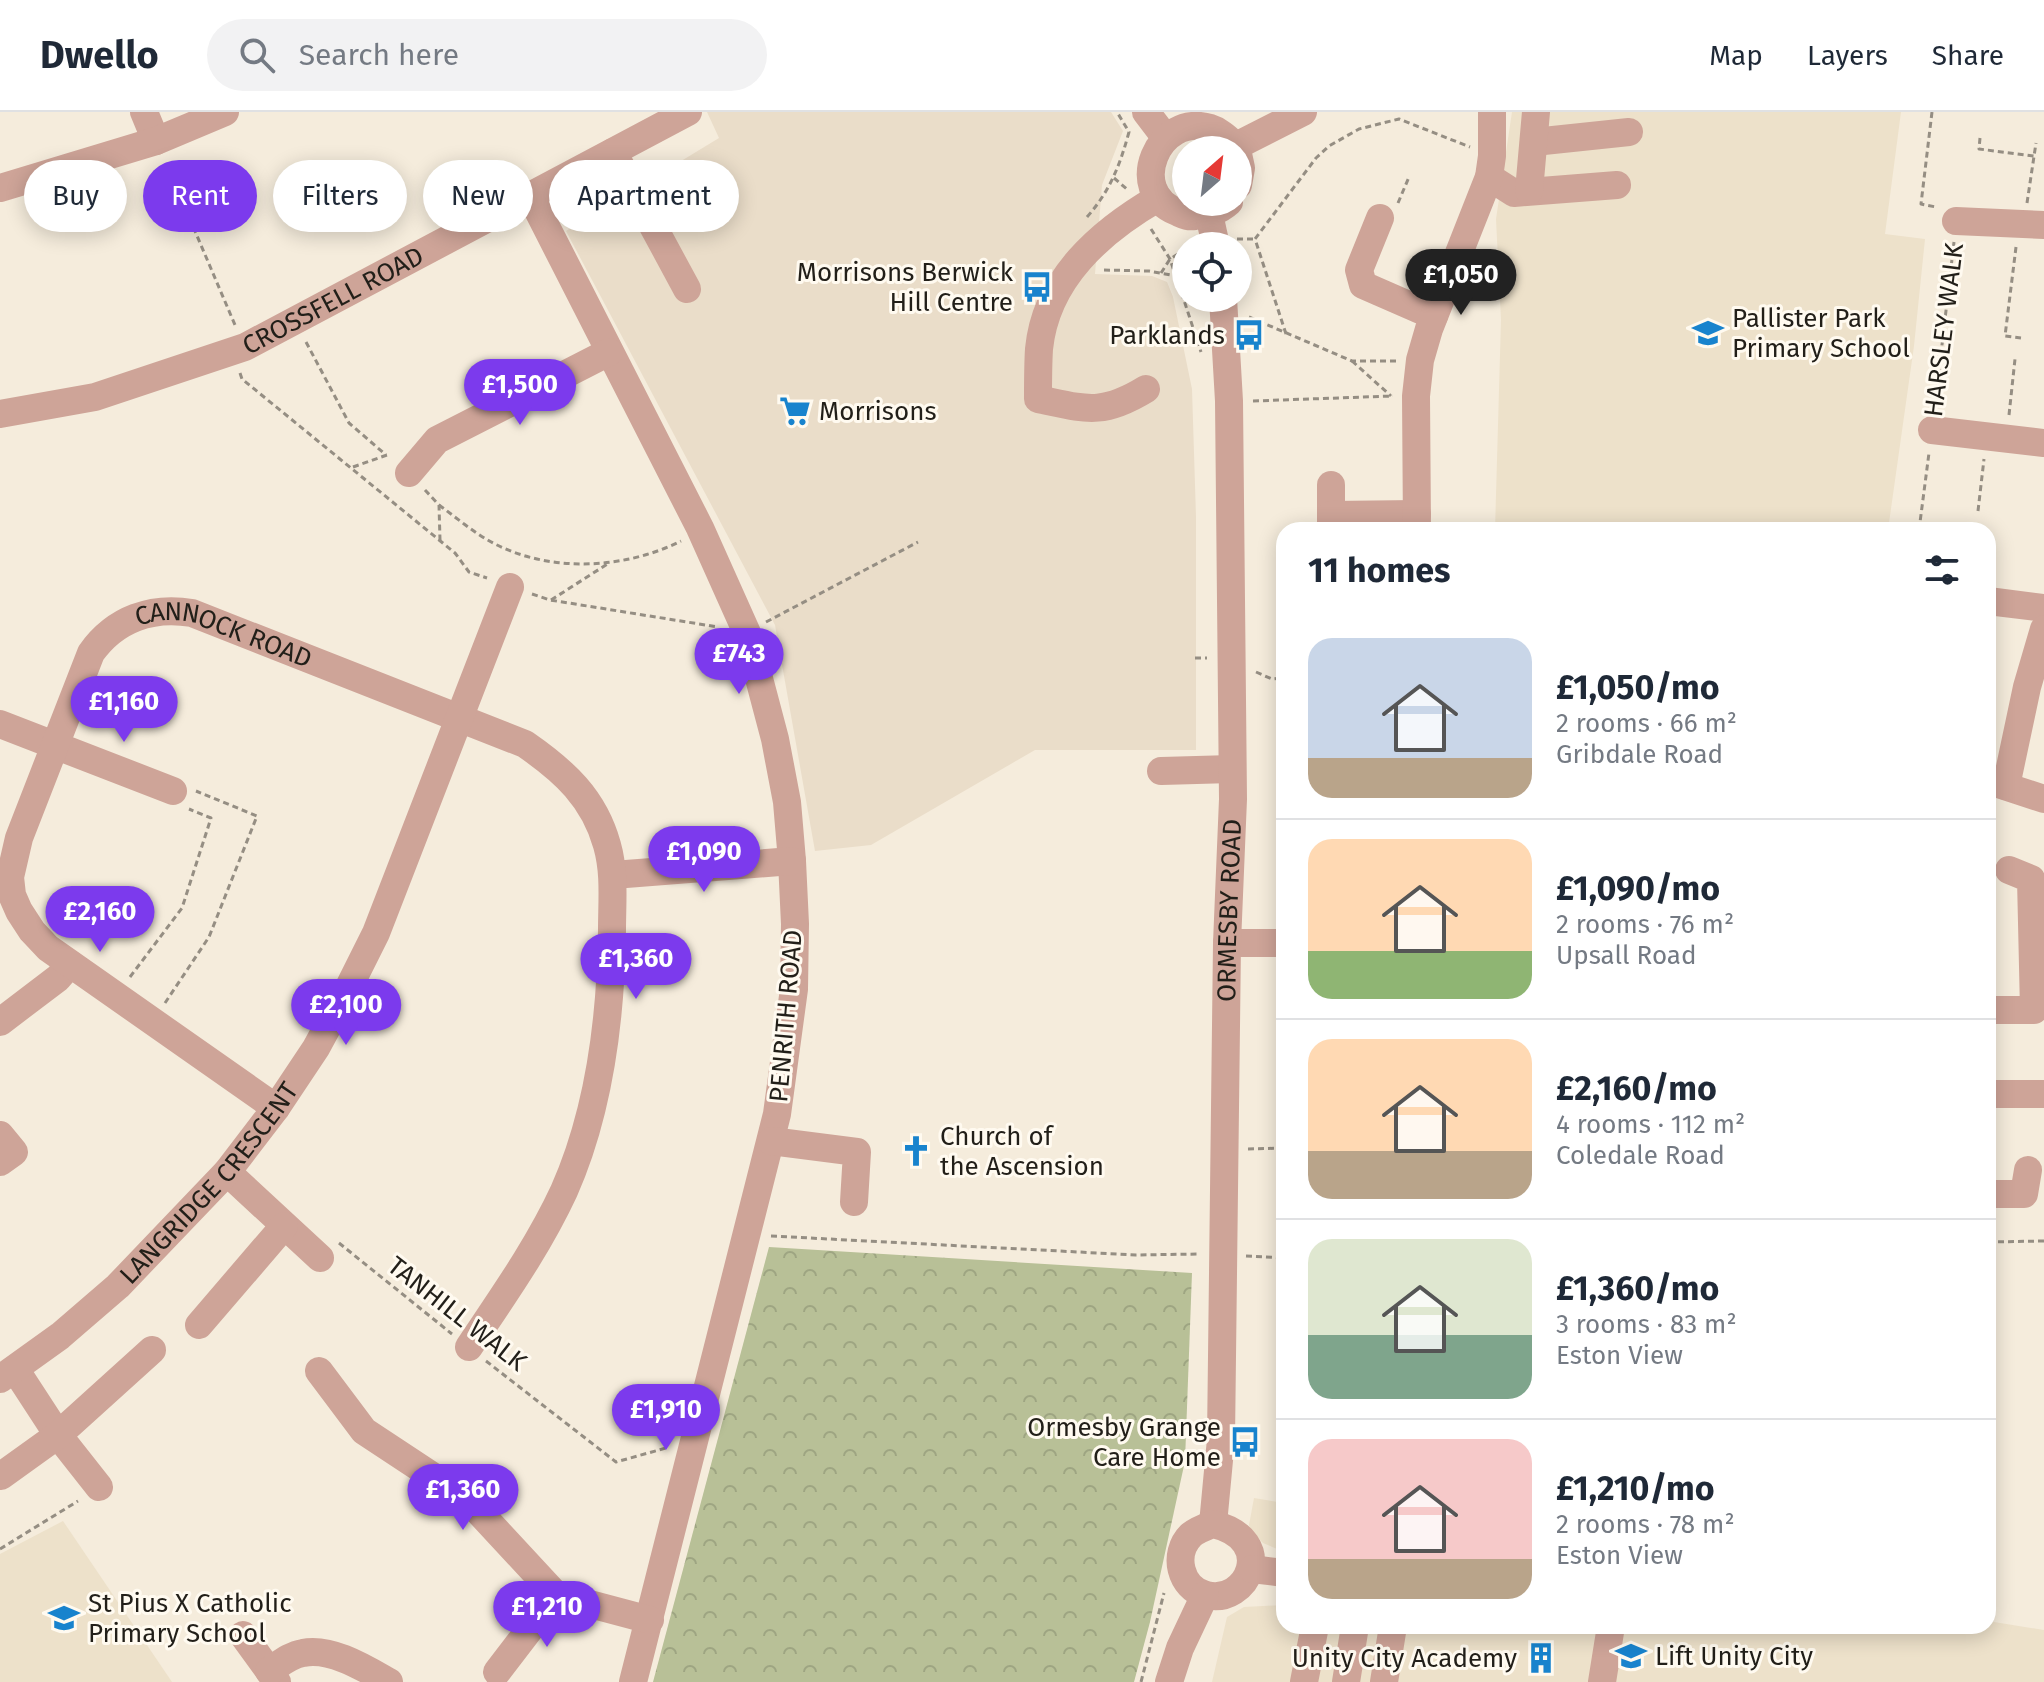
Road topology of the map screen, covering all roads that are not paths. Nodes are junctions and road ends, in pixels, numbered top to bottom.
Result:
1 (144, 112) edge
2 (225, 112) edge
3 (1146, 112) edge
4 (1303, 112) edge
5 (1492, 112) edge
6 (1536, 112) edge
7 (680, 114) edge
8 (1629, 132) dead end
9 (1220, 136) edge
10 (1165, 137) junction
11 (156, 141) junction
12 (1252, 141) edge
13 (1534, 142) junction
14 (613, 152) junction
15 (1490, 166) junction
16 (1617, 185) dead end
17 (0, 188) edge
18 (1529, 191) junction
19 (533, 196) edge
20 (1158, 198) junction
21 (533, 201) edge
22 (1172, 210) edge
23 (1380, 218) dead end
24 (1956, 221) road end
25 (2029, 225) edge
26 (464, 232) edge
27 (687, 289) dead end
28 (1224, 312) edge
29 (1434, 316) junction
30 (609, 352) junction
31 (1146, 389) dead end
32 (0, 414) edge
33 (1932, 430) road end
34 (2044, 443) edge
35 (409, 473) road end
36 (1331, 485) dead end
37 (1331, 522) edge
38 (1417, 522) edge
39 (510, 587) road end
40 (1996, 602) edge
41 (2044, 608) edge
42 (2044, 629) edge
43 (2036, 690) edge
44 (459, 718) junction
45 (0, 724) edge
46 (56, 746) junction
47 (1232, 769) junction
48 (1161, 771) dead end
49 (1997, 784) edge
50 (173, 791) road end
51 (2044, 799) edge
52 (792, 861) junction
53 (2009, 870) dead end
54 (613, 875) junction
55 (2038, 890) edge
56 (1227, 943) junction
57 (1276, 943) edge
58 (70, 964) junction
59 (1996, 1010) edge
60 (0, 1022) edge
61 (1996, 1094) edge
62 (2044, 1094) edge
63 (276, 1108) junction
64 (0, 1135) edge
65 (771, 1141) junction
66 (0, 1162) edge
67 (2028, 1170) dead end
68 (227, 1172) junction
69 (1996, 1194) edge
70 (854, 1202) dead end
71 (284, 1226) junction
72 (328, 1250) road end
73 (199, 1325) dead end
74 (469, 1347) road end
75 (152, 1350) dead end
76 (319, 1371) dead end
77 (8, 1374) edge
78 (58, 1435) junction
79 (1, 1476) edge
80 (99, 1487) road end
81 (1213, 1524) junction
82 (1252, 1569) junction
83 (1276, 1572) edge
84 (556, 1595) junction
85 (1205, 1595) junction
86 (650, 1620) junction
87 (1313, 1634) edge
88 (1354, 1634) edge
89 (1392, 1634) edge
90 (1610, 1634) edge
91 (243, 1635) dead end
92 (497, 1672) dead end
93 (273, 1676) edge
94 (389, 1682) edge
95 (633, 1682) edge
96 (1169, 1682) edge
97 (1304, 1682) edge
98 (1346, 1682) edge
99 (1384, 1682) edge
100 (1602, 1682) edge

1 - 11 street
2 - 11 street
3 - 10 street
4 - 12 street
5 - 15 street
6 - 13 street
7 - 14 street, CROSSFELL ROAD
8 - 13 street
9 - 10 street
10 - 20 street
11 - 17 street
13 - 18 street
14 - 19 street, CROSSFELL ROAD
14 - 27 street
15 - 18 street
15 - 29 street
16 - 18 street
20 - 22 street
20 - 31 street
21 - 30 street, PENRITH ROAD
23 - 29 street
24 - 25 street
26 - 32 street, CROSSFELL ROAD
28 - 47 street, ORMESBY ROAD
29 - 38 street
30 - 35 street
30 - 52 street, PENRITH ROAD
33 - 34 street, HARSLEY WALK
36 - 37 street
37 - 38 street
39 - 44 street, LANGRIDGE CRESCENT
40 - 41 street
42 - 43 street
43 - 49 street
44 - 46 street, CANNOCK ROAD
44 - 54 street, CANNOCK ROAD
44 - 63 street, LANGRIDGE CRESCENT
45 - 46 street
46 - 50 street
46 - 58 street, CANNOCK ROAD
47 - 48 street
47 - 56 street, ORMESBY ROAD
49 - 51 street
52 - 54 street
52 - 65 street, PENRITH ROAD
53 - 55 street
54 - 74 street, CANNOCK ROAD
55 - 59 street
56 - 57 street
56 - 81 street, ORMESBY ROAD
58 - 60 street
58 - 63 street, CANNOCK ROAD
61 - 62 street
63 - 68 street, LANGRIDGE CRESCENT
64 - 66 street
65 - 70 street
65 - 86 street, PENRITH ROAD
67 - 69 street
68 - 71 street
68 - 77 street, LANGRIDGE CRESCENT
71 - 72 street
71 - 73 street
75 - 78 street
76 - 84 street
77 - 78 street
78 - 79 street
78 - 80 street
81 - 82 street
81 - 85 street
82 - 83 street
82 - 85 street
84 - 86 street
84 - 92 street
85 - 96 street
86 - 95 street, PENRITH ROAD
87 - 97 street
88 - 98 street
89 - 99 street
90 - 100 street
91 - 93 street
93 - 94 street

